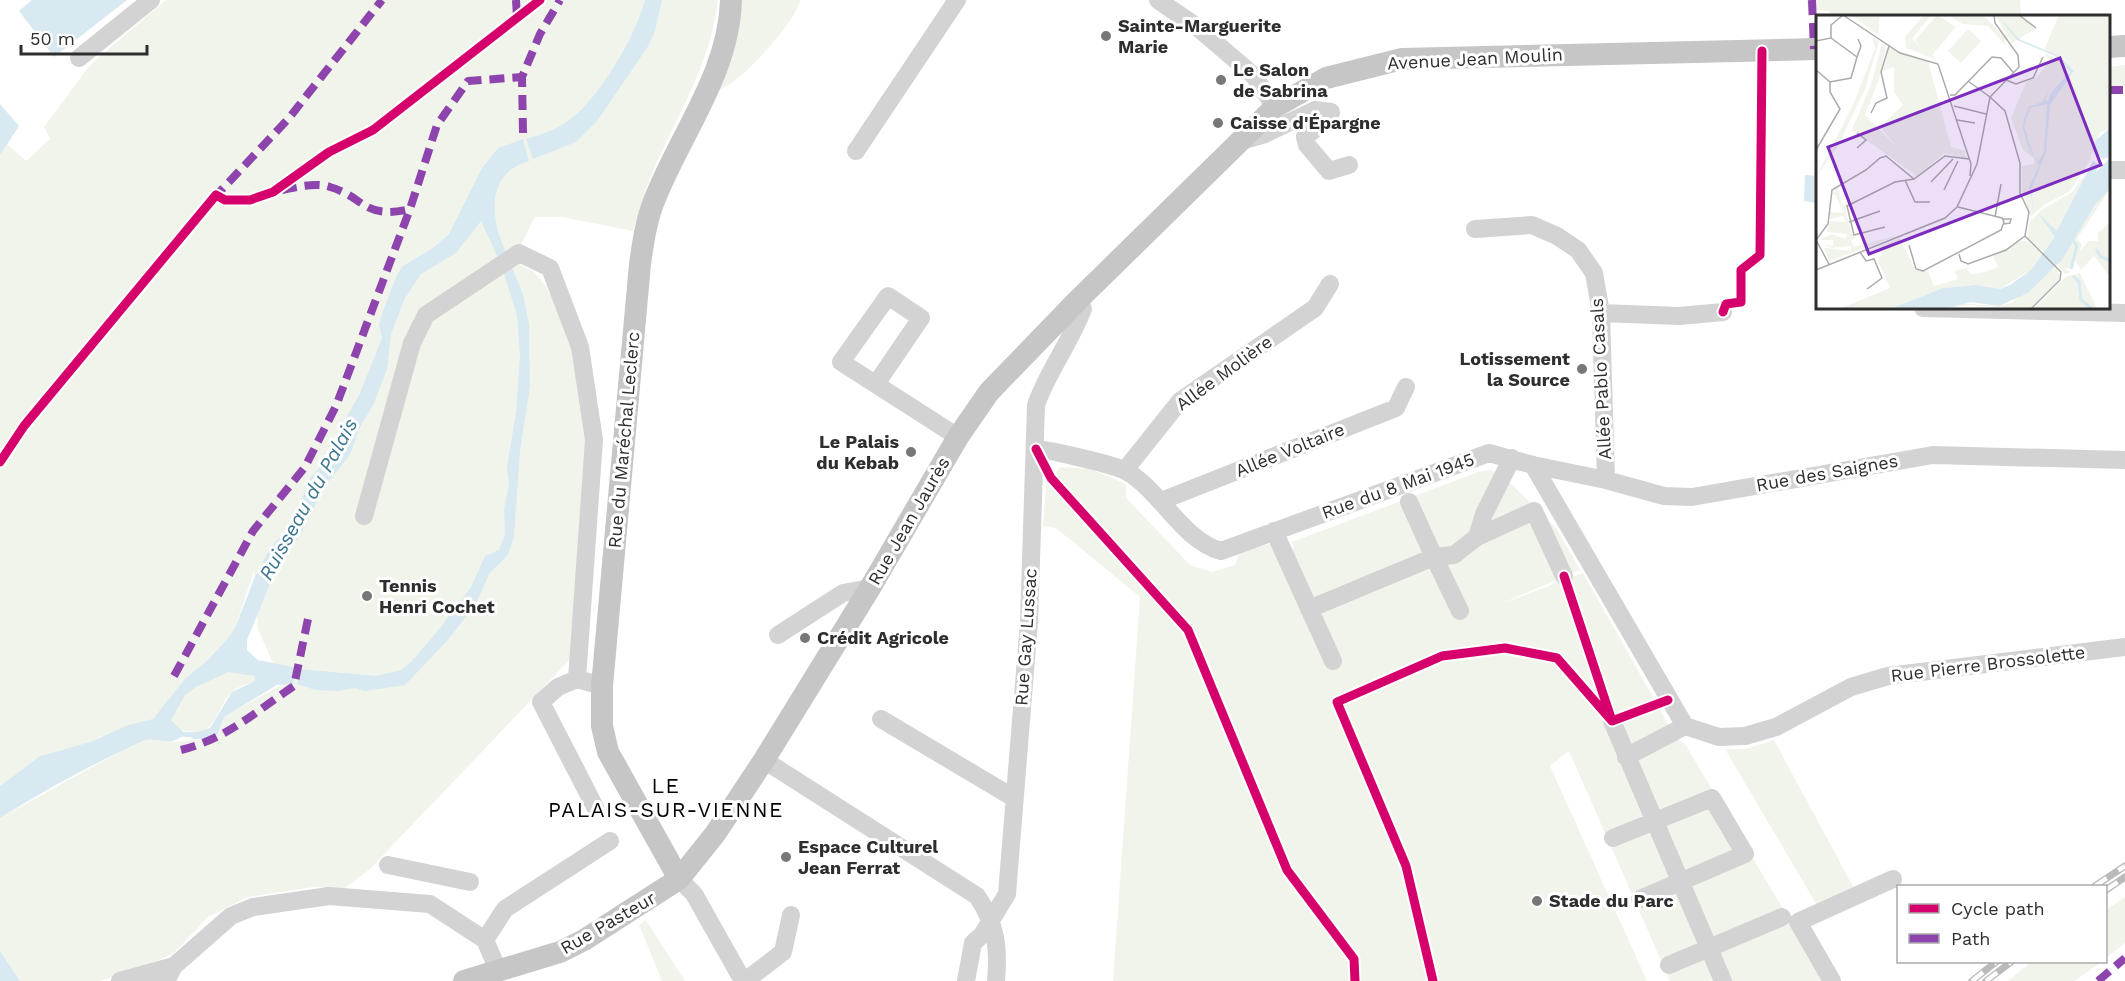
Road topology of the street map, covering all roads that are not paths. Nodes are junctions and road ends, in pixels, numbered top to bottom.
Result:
1 (151, 0) edge
2 (731, 0) edge
3 (957, 0) edge
4 (1158, 0) edge
5 (2125, 46) edge
6 (2110, 47) edge
7 (1816, 50) edge
8 (79, 58) dead end
9 (1275, 107) junction
10 (1236, 142) junction
11 (856, 151) dead end
12 (1349, 165) dead end
13 (1475, 229) dead end
14 (1330, 284) dead end
15 (1078, 300) junction
16 (1963, 309) edge
17 (1723, 312) dead end
18 (1600, 313) junction
19 (2125, 313) edge
20 (876, 384) junction
21 (1406, 387) dead end
22 (958, 437) junction
23 (1036, 449) junction
24 (1512, 458) junction
25 (2125, 460) edge
26 (1533, 465) junction
27 (1125, 470) junction
28 (1606, 480) junction
29 (1161, 501) junction
30 (1409, 502) dead end
31 (364, 516) dead end
32 (1274, 531) junction
33 (1477, 537) junction
34 (1434, 557) junction
35 (1564, 576) dead end
36 (870, 588) junction
37 (1309, 609) junction
38 (1460, 611) dead end
39 (778, 636) dead end
40 (2125, 647) edge
41 (1333, 662) dead end
42 (577, 679) junction
43 (602, 686) junction
44 (881, 720) dead end
45 (1612, 721) dead end
46 (1685, 726) junction
47 (1626, 757) junction
48 (764, 760) junction
49 (1014, 798) junction
50 (595, 807) dead end
51 (1654, 821) junction
52 (1613, 838) dead end
53 (610, 841) dead end
54 (388, 865) dead end
55 (680, 879) junction
56 (1893, 879) dead end
57 (470, 882) dead end
58 (1681, 882) junction
59 (1640, 899) dead end
60 (791, 915) dead end
61 (992, 917) junction
62 (1782, 917) dead end
63 (485, 940) junction
64 (1709, 948) junction
65 (1669, 965) dead end
66 (498, 970) junction
67 (170, 974) edge
68 (120, 981) edge
69 (464, 981) edge
70 (743, 981) edge
71 (750, 981) edge
72 (966, 981) edge
73 (996, 981) edge
74 (1723, 981) edge
75 (1823, 981) edge

1 - 8 street
2 - 43 main road, Rue du Maréchal Leclerc
3 - 11 street
4 - 9 street
5 - 6 main road
7 - 9 main road, Avenue Jean Moulin
9 - 10 main road, Avenue Jean Moulin
10 - 12 street
10 - 15 main road, Avenue Jean Moulin
13 - 18 street, Allée Pablo Casals
14 - 27 street, Allée Molière
15 - 22 main road, Rue Jean Jaurès
15 - 23 street, Rue Gay Lussac
16 - 19 street
17 - 18 street
18 - 28 street, Allée Pablo Casals
20 - 20 street
20 - 22 street
21 - 29 street, Allée Voltaire
22 - 36 main road, Rue Jean Jaurès
23 - 27 street, Rue du 8 Mai 1945
23 - 49 street, Rue Gay Lussac
24 - 26 street, Rue du 8 Mai 1945
24 - 32 street, Rue du 8 Mai 1945
24 - 33 street
25 - 28 street, Rue des Saignes
26 - 28 street, Rue des Saignes
26 - 46 street
27 - 29 street, Rue du 8 Mai 1945
29 - 32 street, Rue du 8 Mai 1945
30 - 34 street
31 - 42 street
32 - 37 street
33 - 34 street
33 - 35 street
34 - 37 street
34 - 38 street
36 - 39 street
36 - 48 main road, Rue Jean Jaurès
37 - 41 street
40 - 46 street, Rue Pierre Brossolette
42 - 43 street
42 - 50 street
43 - 55 main road, Rue du Maréchal Leclerc
44 - 49 street
45 - 47 street
46 - 47 street
47 - 51 street
48 - 55 main road, Rue Jean Jaurès
48 - 61 street
49 - 61 street, Rue Gay Lussac
51 - 52 street
51 - 58 street
51 - 58 street
53 - 63 street
54 - 57 street
55 - 66 main road, Rue Pasteur
55 - 70 street
56 - 75 street
58 - 59 street
58 - 64 street
60 - 71 street
61 - 72 street, Rue Gay Lussac
61 - 73 street
62 - 64 street
63 - 66 street
63 - 67 street
64 - 65 street
64 - 74 street
66 - 69 main road, Rue Pasteur
67 - 68 street

